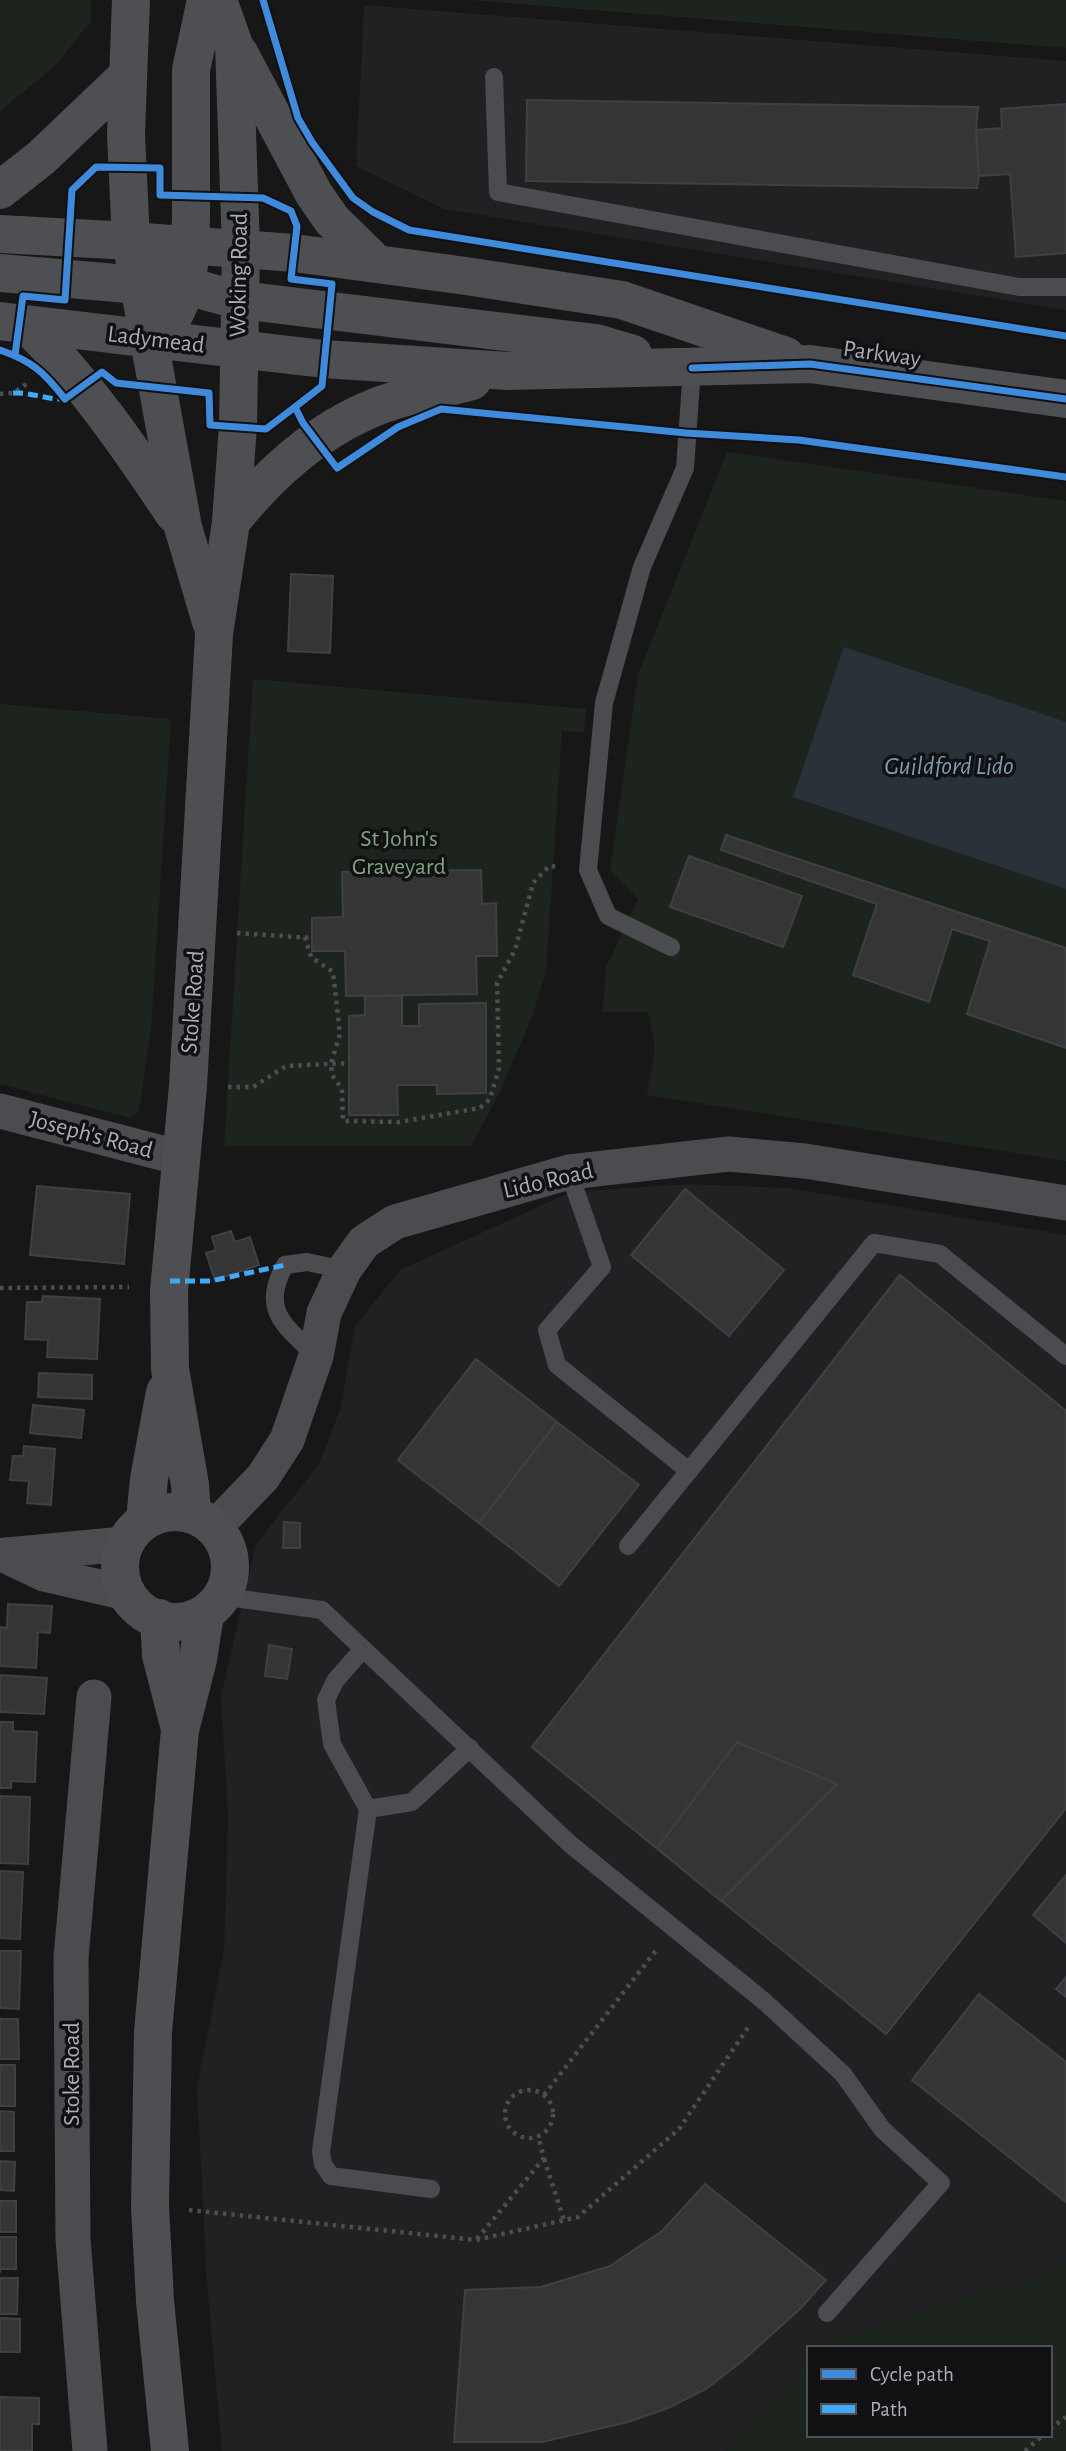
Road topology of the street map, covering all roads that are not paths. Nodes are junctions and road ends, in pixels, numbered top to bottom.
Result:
1 (131, 0) edge
2 (206, 0) edge
3 (218, 0) edge
4 (234, 45) junction
5 (127, 76) junction
6 (494, 77) dead end
7 (0, 190) edge
8 (0, 234) edge
9 (131, 241) junction
10 (191, 246) junction
11 (241, 249) junction
12 (376, 263) junction
13 (0, 273) edge
14 (139, 285) junction
15 (1066, 287) edge
16 (183, 291) junction
17 (240, 300) junction
18 (14, 323) edge
19 (149, 339) junction
20 (238, 350) junction
21 (354, 362) joint
22 (810, 364) junction
23 (683, 367) junction
24 (508, 370) junction
25 (1066, 399) edge
26 (238, 426) joint
27 (231, 522) junction
28 (183, 527) junction
29 (214, 634) junction
30 (671, 947) dead end
31 (0, 1111) edge
32 (181, 1158) junction
33 (569, 1172) junction
34 (1066, 1203) edge
35 (344, 1270) junction
36 (316, 1356) junction
37 (1066, 1356) edge
38 (170, 1369) junction
39 (689, 1471) junction
40 (203, 1521) junction
41 (135, 1532) junction
42 (628, 1546) dead end
43 (2, 1555) edge
44 (126, 1593) junction
45 (212, 1608) junction
46 (159, 1618) junction
47 (363, 1649) junction
48 (94, 1697) dead end
49 (180, 1730) junction
50 (470, 1748) junction
51 (368, 1810) junction
52 (431, 2189) dead end
53 (827, 2313) dead end
54 (90, 2451) edge
55 (170, 2451) edge

1 - 5 main road
2 - 10 main road
3 - 4 main road, Woking Road
4 - 11 main road, Woking Road
4 - 12 main road
5 - 7 main road
5 - 9 main road
6 - 15 lane
8 - 9 main road
9 - 10 main road
9 - 14 main road
9 - 16 main road
10 - 11 main road
10 - 16 main road
11 - 12 main road, Parkway
11 - 17 main road, Woking Road
12 - 22 main road, Parkway
13 - 14 main road
14 - 16 main road
14 - 19 main road
16 - 17 main road
16 - 19 main road
16 - 20 main road
17 - 20 main road, Woking Road
17 - 23 main road
18 - 19 main road, Ladymead
18 - 28 main road
19 - 20 main road, Ladymead
19 - 28 main road, Stoke Road
20 - 21 main road, Ladymead
20 - 26 main road, Woking Road
21 - 24 main road, Parkway
22 - 23 main road, Parkway
22 - 25 main road, Parkway
23 - 24 main road, Parkway
23 - 30 lane
24 - 27 main road
26 - 27 main road, Stoke Road
27 - 29 main road, Stoke Road
28 - 29 main road, Stoke Road
29 - 32 main road, Stoke Road
31 - 32 street, Joseph's Road
32 - 38 main road, Stoke Road
33 - 34 street, Lido Road
33 - 35 street, Lido Road
33 - 39 lane
35 - 36 street, Lido Road
35 - 36 lane
36 - 40 street, Lido Road
37 - 39 lane
38 - 40 main road, Stoke Road
38 - 41 main road, Stoke Road
39 - 42 lane
40 - 41 main road
40 - 45 main road, Stoke Road
41 - 43 street
41 - 44 main road, Stoke Road
43 - 44 street
44 - 46 main road
45 - 46 main road
45 - 47 lane
45 - 49 main road, Stoke Road
46 - 49 main road, Stoke Road
47 - 50 lane
47 - 51 lane
48 - 54 street, Stoke Road
49 - 55 main road, Stoke Road
50 - 51 lane
50 - 53 lane
51 - 52 lane

